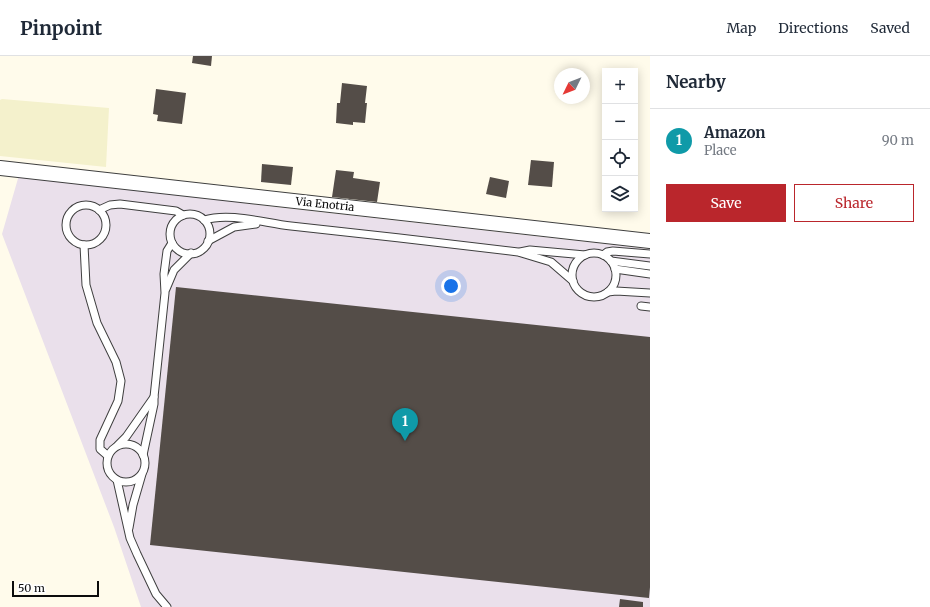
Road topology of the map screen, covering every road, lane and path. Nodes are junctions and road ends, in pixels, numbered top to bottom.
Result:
1 (0, 168) edge
2 (99, 210) junction
3 (183, 215) junction
4 (204, 220) junction
5 (268, 223) junction
6 (208, 241) junction
7 (650, 241) edge
8 (172, 243) junction
9 (84, 244) junction
10 (518, 252) junction
11 (191, 253) junction
12 (650, 254) edge
13 (585, 255) junction
14 (603, 255) junction
15 (611, 261) junction
16 (650, 266) edge
17 (615, 270) junction
18 (650, 274) edge
19 (572, 281) junction
20 (608, 292) junction
21 (165, 293) junction
22 (650, 293) edge
23 (641, 306) dead end
24 (650, 307) edge
25 (154, 397) junction
26 (117, 446) junction
27 (143, 455) junction
28 (108, 456) junction
29 (143, 472) junction
30 (117, 480) junction
31 (129, 530) junction
32 (167, 607) edge

1 - 7 street, Via Enotria
2 - 3 lane
2 - 9 lane
2 - 9 lane
3 - 4 lane
3 - 8 lane
4 - 5 lane
4 - 6 lane
5 - 6 lane
5 - 10 lane
6 - 11 lane
8 - 11 lane
8 - 21 lane
9 - 28 lane
10 - 13 lane
10 - 19 lane
11 - 21 lane
12 - 14 lane
13 - 14 lane
13 - 19 lane
14 - 15 lane
15 - 16 lane
15 - 17 lane
17 - 18 lane
17 - 20 lane
19 - 20 lane
20 - 22 lane
21 - 25 lane
23 - 24 lane
25 - 26 lane
25 - 27 lane
26 - 27 lane
26 - 28 lane
27 - 29 lane
28 - 30 lane
29 - 30 lane
29 - 31 lane
30 - 31 lane
31 - 32 lane

